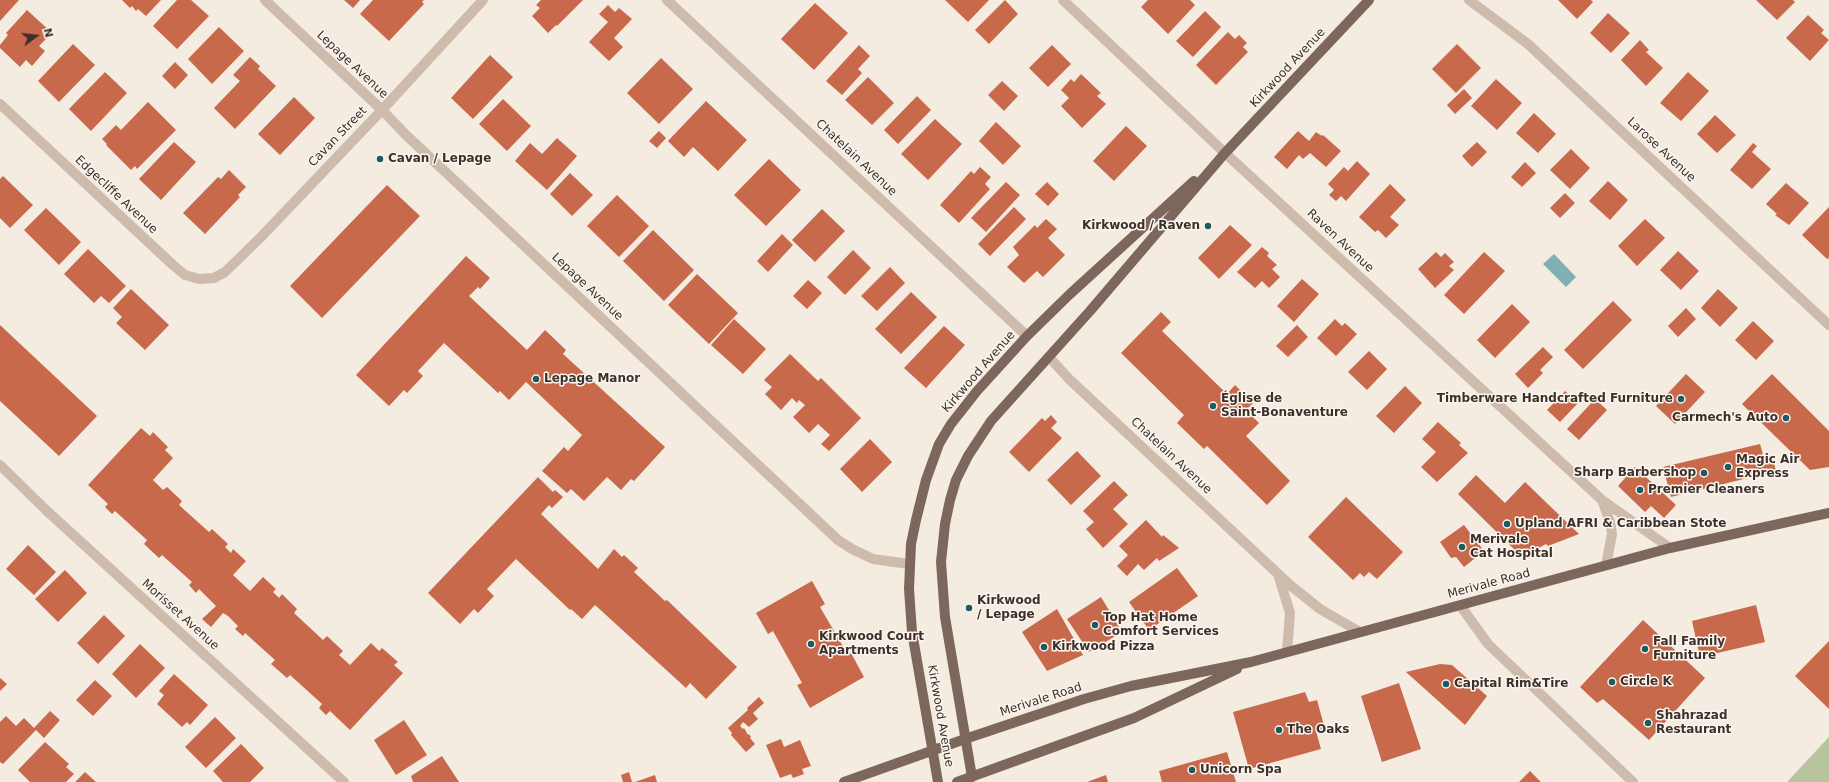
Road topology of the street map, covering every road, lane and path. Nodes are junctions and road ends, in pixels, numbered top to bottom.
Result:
1 (265, 0) edge
2 (483, 0) edge
3 (666, 0) edge
4 (1063, 0) edge
5 (1369, 0) edge
6 (1469, 0) edge
7 (0, 104) edge
8 (382, 110) junction
9 (1226, 153) junction
10 (225, 272) joint
11 (1829, 326) edge
12 (1028, 336) junction
13 (1049, 357) junction
14 (0, 465) edge
15 (1602, 500) junction
16 (1829, 513) edge
17 (1670, 548) junction
18 (909, 564) junction
19 (1606, 565) junction
20 (1277, 572) junction
21 (1460, 605) junction
22 (1360, 632) junction
23 (1287, 651) junction
24 (1251, 662) junction
25 (965, 739) junction
26 (933, 752) junction
27 (972, 777) junction
28 (344, 782) edge
29 (844, 782) edge
30 (938, 782) edge
31 (957, 782) edge
32 (1633, 782) edge

1 - 8 street, Lepage Avenue
2 - 8 street, Cavan Street
3 - 12 street, Chatelain Avenue
4 - 9 street, Raven Avenue
5 - 9 main road, Kirkwood Avenue
6 - 11 street, Larose Avenue
7 - 10 street, Edgecliffe Avenue
8 - 10 street, Cavan Street
8 - 18 street, Lepage Avenue
9 - 12 main road, Kirkwood Avenue
9 - 13 main road, Kirkwood Avenue
9 - 15 street, Raven Avenue
12 - 18 main road, Kirkwood Avenue
13 - 20 street, Chatelain Avenue
13 - 25 main road, Kirkwood Avenue
14 - 28 street, Morisset Avenue
15 - 17 street, Raven Avenue
15 - 19 street, Raven Avenue
16 - 17 main road, Merivale Road
17 - 19 main road, Merivale Road
18 - 26 main road, Kirkwood Avenue
19 - 21 main road, Merivale Road
20 - 22 street, Chatelain Avenue
20 - 23 street, Chatelain Avenue
21 - 22 main road, Merivale Road
21 - 32 street
22 - 23 main road, Merivale Road
23 - 24 main road, Merivale Road
24 - 25 main road, Merivale Road
24 - 27 main road, Merivale Road
25 - 26 main road, Merivale Road
25 - 27 main road, Kirkwood Avenue
26 - 29 main road, Merivale Road
26 - 30 main road, Kirkwood Avenue
27 - 31 main road, Merivale Road

